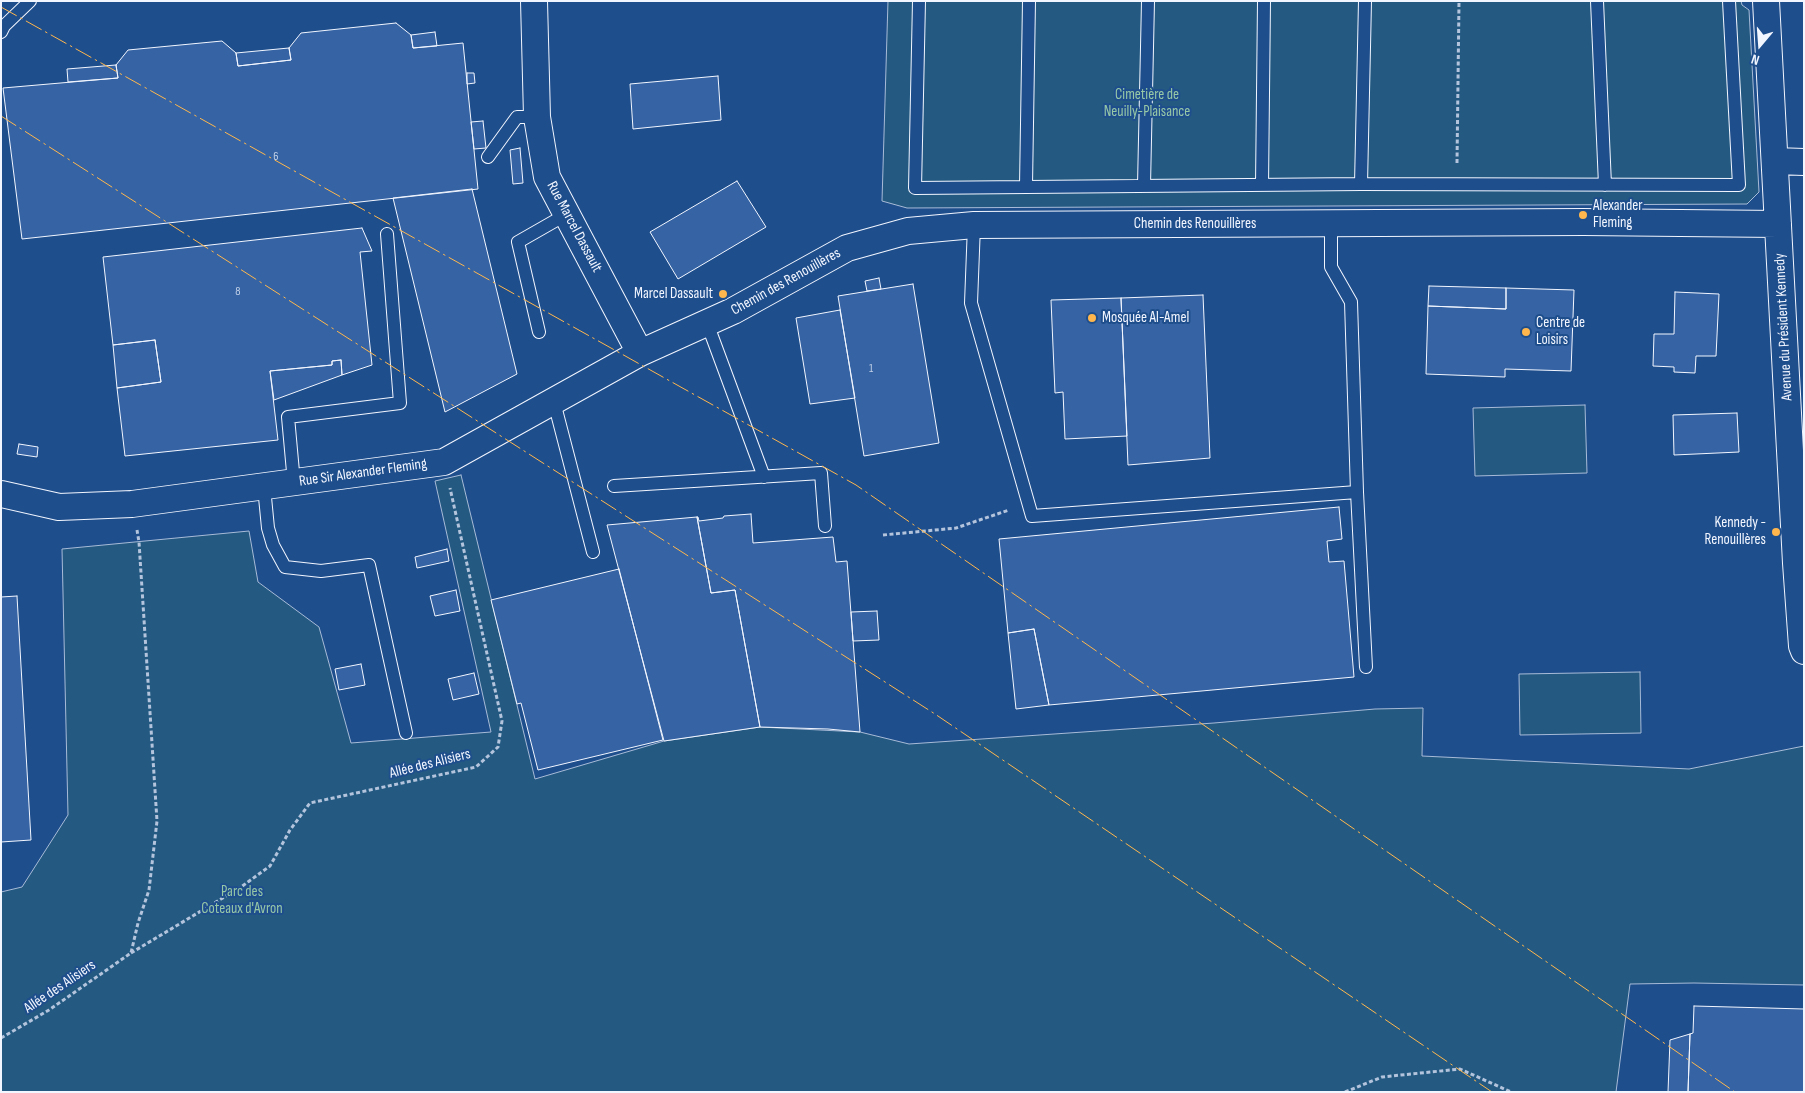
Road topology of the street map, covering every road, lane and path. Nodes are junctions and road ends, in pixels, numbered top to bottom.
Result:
1 (30, 1) edge
2 (534, 1) edge
3 (919, 1) edge
4 (1029, 1) edge
5 (1148, 1) edge
6 (1264, 1) edge
7 (1365, 1) edge
8 (1459, 1) edge
9 (1597, 1) edge
10 (1729, 1) edge
11 (1766, 1) edge
12 (1, 32) edge
13 (537, 117) junction
14 (488, 157) dead end
15 (1775, 161) junction
16 (1804, 162) edge
17 (1262, 184) junction
18 (1360, 184) junction
19 (1457, 184) junction
20 (1144, 185) junction
21 (1605, 185) junction
22 (1026, 186) junction
23 (567, 214) junction
24 (1331, 224) junction
25 (1778, 224) junction
26 (974, 225) junction
27 (387, 234) dead end
28 (707, 323) junction
29 (539, 332) dead end
30 (640, 354) junction
31 (554, 402) junction
32 (444, 462) junction
33 (764, 477) junction
34 (294, 483) junction
35 (264, 486) junction
36 (614, 486) dead end
37 (1357, 492) junction
38 (1, 494) edge
39 (132, 504) junction
40 (1028, 504) junction
41 (825, 526) dead end
42 (883, 535) dead end
43 (593, 552) dead end
44 (1804, 651) edge
45 (1366, 667) dead end
46 (406, 733) dead end
47 (131, 953) junction
48 (1, 1038) edge
49 (1345, 1092) edge
50 (1511, 1092) edge

1 - 12 lane
2 - 13 street, Rue Marcel Dassault
3 - 22 lane
4 - 22 lane
5 - 20 lane
6 - 17 lane
7 - 18 lane
8 - 19 path
9 - 21 lane
10 - 21 lane
11 - 15 street, Avenue du Président Kennedy
13 - 14 lane
13 - 23 street, Rue Marcel Dassault
15 - 16 street
15 - 25 street, Avenue du Président Kennedy
17 - 18 lane
17 - 20 lane
18 - 19 lane
19 - 21 lane
20 - 22 lane
23 - 29 lane
23 - 30 street, Rue Marcel Dassault
24 - 25 street, Chemin des Renouillères
24 - 26 street, Chemin des Renouillères
24 - 37 lane
25 - 44 street, Avenue du Président Kennedy
26 - 28 street, Chemin des Renouillères
26 - 40 lane
27 - 34 lane
28 - 30 street, Chemin des Renouillères
28 - 33 lane
30 - 31 street, Rue Sir Alexander Fleming
31 - 32 street, Rue Sir Alexander Fleming
31 - 43 lane
32 - 34 street, Rue Sir Alexander Fleming
32 - 47 path, Allée des Alisiers
33 - 36 lane
33 - 41 lane
34 - 35 street, Rue Sir Alexander Fleming
35 - 39 street, Rue Sir Alexander Fleming
35 - 46 lane
37 - 40 lane
37 - 45 lane
38 - 39 street, Rue Sir Alexander Fleming
39 - 47 path
40 - 42 path
47 - 48 path, Allée des Alisiers
49 - 50 path

